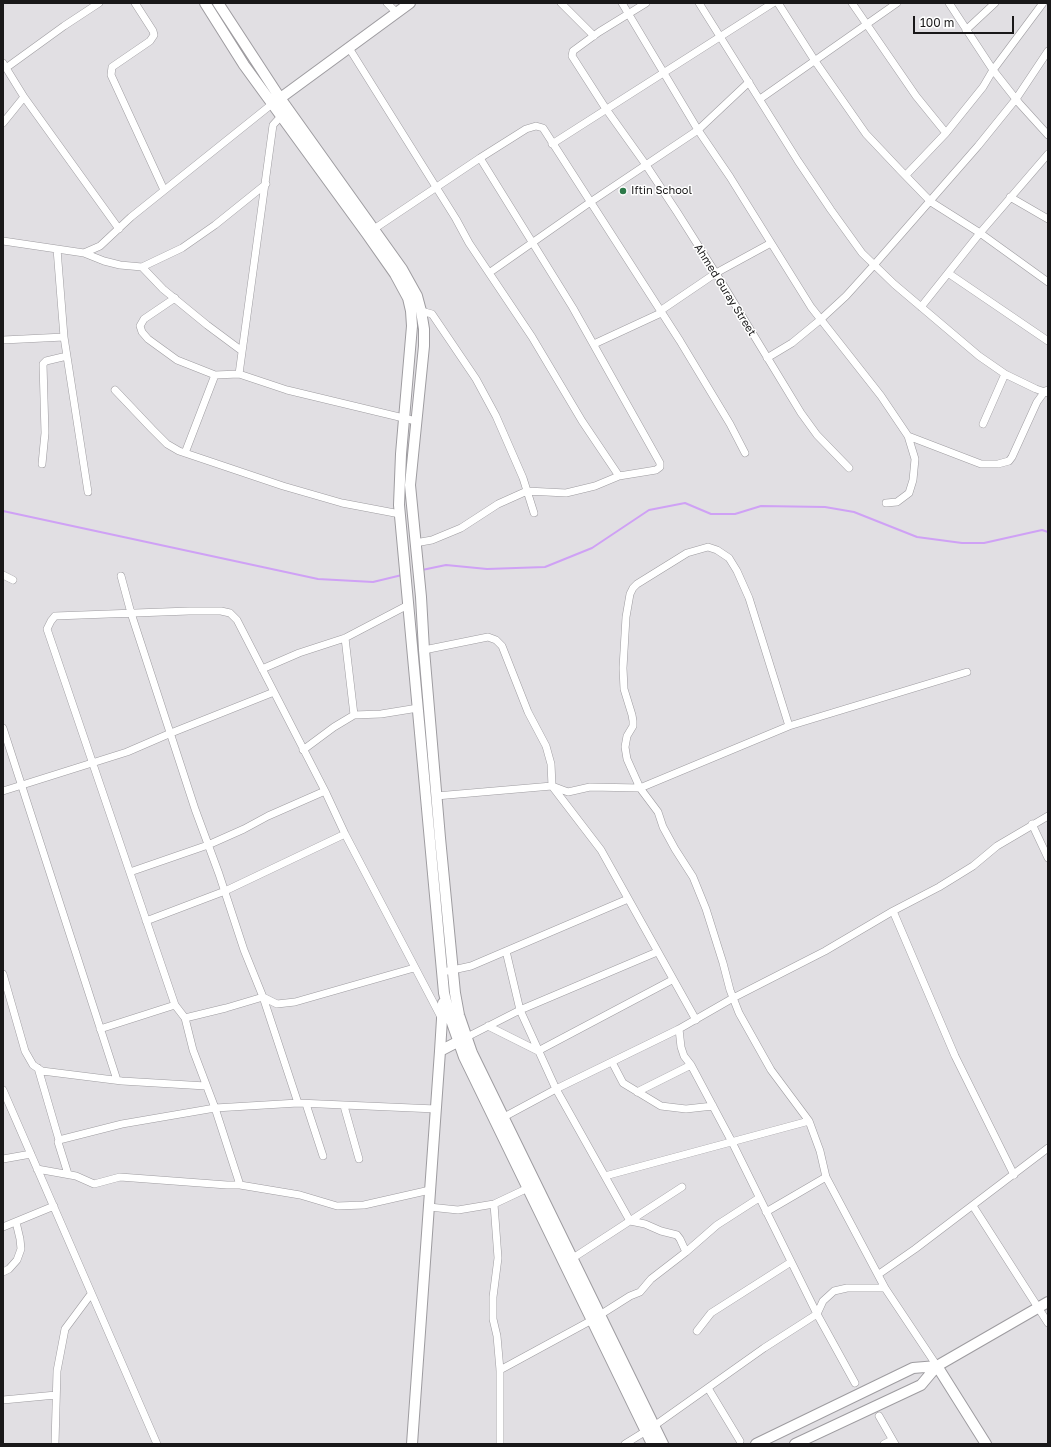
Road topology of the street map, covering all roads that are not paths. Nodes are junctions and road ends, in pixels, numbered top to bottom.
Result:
1 (99, 3) edge
2 (135, 3) edge
3 (205, 3) edge
4 (218, 3) edge
5 (387, 3) edge
6 (410, 3) edge
7 (561, 3) edge
8 (622, 3) edge
9 (646, 3) edge
10 (699, 3) edge
11 (773, 3) edge
12 (778, 3) edge
13 (852, 3) edge
14 (897, 3) edge
15 (949, 3) edge
16 (995, 3) edge
17 (1043, 3) edge
18 (397, 13) junction
19 (628, 13) junction
20 (867, 26) junction
21 (966, 30) junction
22 (594, 36) junction
23 (720, 36) junction
24 (349, 48) junction
25 (1048, 51) edge
26 (816, 61) junction
27 (5, 65) edge
28 (993, 70) junction
29 (663, 73) junction
30 (749, 82) junction
31 (24, 97) junction
32 (1016, 98) junction
33 (760, 100) junction
34 (276, 101) junction
35 (606, 109) junction
36 (284, 112) junction
37 (3, 123) edge
38 (698, 130) junction
39 (946, 133) junction
40 (1048, 135) edge
41 (552, 144) junction
42 (1048, 154) edge
43 (480, 158) junction
44 (646, 165) junction
45 (906, 175) junction
46 (266, 184) junction
47 (436, 187) junction
48 (164, 190) junction
49 (1010, 197) junction
50 (931, 202) junction
51 (589, 203) junction
52 (1048, 219) edge
53 (119, 228) junction
54 (371, 232) junction
55 (980, 233) junction
56 (3, 240) edge
57 (532, 243) junction
58 (771, 243) junction
59 (57, 249) junction
60 (84, 253) junction
61 (874, 265) junction
62 (142, 267) junction
63 (489, 273) junction
64 (716, 273) junction
65 (948, 273) junction
66 (1048, 282) edge
67 (175, 298) junction
68 (921, 307) junction
69 (421, 311) junction
70 (660, 312) junction
71 (820, 320) junction
72 (64, 337) junction
73 (3, 340) edge
74 (1048, 341) edge
75 (594, 344) junction
76 (242, 351) junction
77 (67, 356) junction
78 (767, 358) junction
79 (239, 374) junction
80 (1005, 374) junction
81 (215, 375) junction
82 (115, 390) dead end
83 (1047, 391) edge
84 (404, 419) junction
85 (416, 420) junction
86 (983, 424) dead end
87 (908, 436) junction
88 (185, 453) junction
89 (745, 454) dead end
90 (42, 464) dead end
91 (849, 468) dead end
92 (619, 476) junction
93 (527, 491) junction
94 (88, 492) dead end
95 (886, 503) dead end
96 (534, 513) dead end
97 (400, 514) junction
98 (415, 546) junction
99 (3, 575) edge
100 (121, 576) dead end
101 (13, 580) dead end
102 (408, 603) junction
103 (131, 613) junction
104 (345, 638) junction
105 (424, 650) junction
106 (262, 670) junction
107 (967, 672) dead end
108 (274, 692) junction
109 (418, 708) junction
110 (354, 715) junction
111 (788, 726) junction
112 (3, 728) edge
113 (171, 733) junction
114 (303, 750) junction
115 (93, 764) junction
116 (21, 785) junction
117 (552, 786) junction
118 (640, 788) junction
119 (325, 791) junction
120 (3, 792) edge
121 (436, 796) junction
122 (1048, 816) edge
123 (1032, 824) junction
124 (345, 834) junction
125 (208, 845) junction
126 (1048, 858) edge
127 (130, 872) junction
128 (224, 891) junction
129 (628, 899) junction
130 (893, 911) junction
131 (146, 921) junction
132 (506, 951) junction
133 (656, 952) junction
134 (414, 968) junction
135 (447, 971) junction
136 (3, 974) edge
137 (672, 980) junction
138 (444, 993) junction
139 (263, 997) junction
140 (733, 998) junction
141 (175, 1005) junction
142 (520, 1010) junction
143 (185, 1018) junction
144 (442, 1019) junction
145 (696, 1020) junction
146 (488, 1026) junction
147 (100, 1029) junction
148 (679, 1029) junction
149 (462, 1040) junction
150 (440, 1051) junction
151 (538, 1051) junction
152 (612, 1062) junction
153 (691, 1065) junction
154 (38, 1068) junction
155 (117, 1080) junction
156 (206, 1086) junction
157 (556, 1089) junction
158 (3, 1090) edge
159 (637, 1092) junction
160 (298, 1103) junction
161 (306, 1104) junction
162 (344, 1106) junction
163 (713, 1106) junction
164 (215, 1108) junction
165 (436, 1109) junction
166 (504, 1117) junction
167 (809, 1121) junction
168 (59, 1140) junction
169 (732, 1142) junction
170 (1048, 1148) edge
171 (31, 1154) junction
172 (323, 1156) dead end
173 (3, 1159) edge
174 (359, 1159) dead end
175 (37, 1169) junction
176 (68, 1174) junction
177 (1014, 1174) junction
178 (605, 1176) junction
179 (826, 1177) junction
180 (240, 1185) junction
181 (682, 1186) dead end
182 (528, 1188) junction
183 (430, 1190) junction
184 (759, 1198) junction
185 (494, 1204) junction
186 (54, 1206) junction
187 (973, 1206) junction
188 (429, 1207) junction
189 (766, 1212) junction
190 (630, 1221) junction
191 (16, 1222) junction
192 (3, 1227) edge
193 (686, 1252) junction
194 (573, 1258) junction
195 (791, 1262) junction
196 (3, 1272) edge
197 (879, 1274) junction
198 (885, 1288) junction
199 (91, 1294) junction
200 (1048, 1302) edge
201 (1038, 1308) junction
202 (817, 1314) junction
203 (596, 1317) junction
204 (1048, 1323) edge
205 (697, 1331) dead end
206 (937, 1366) junction
207 (500, 1370) junction
208 (855, 1383) dead end
209 (708, 1388) junction
210 (56, 1395) junction
211 (3, 1400) edge
212 (879, 1416) dead end
213 (650, 1428) junction
214 (740, 1441) dead end
215 (893, 1442) edge
216 (55, 1444) edge
217 (157, 1444) edge
218 (412, 1444) edge
219 (500, 1444) edge
220 (625, 1444) edge
221 (652, 1444) edge
222 (663, 1444) edge
223 (756, 1444) edge
224 (795, 1444) edge
225 (884, 1444) edge
226 (986, 1444) edge

1 - 27 street
2 - 48 street
3 - 34 main road
4 - 34 main road
5 - 18 street
6 - 18 main road
7 - 22 street
8 - 19 street
9 - 19 street
10 - 23 street
11 - 23 street
12 - 26 street
13 - 20 street
14 - 20 street
15 - 21 street
16 - 21 street
17 - 28 street
18 - 24 main road
19 - 22 street
19 - 29 street
20 - 26 street
20 - 39 street
21 - 28 street
22 - 35 street, Ahmed Guray Street
23 - 29 street
23 - 30 street
24 - 34 main road
24 - 47 street
25 - 32 street
26 - 33 street
26 - 45 street
27 - 31 street
28 - 32 street
28 - 39 street
29 - 35 street
29 - 38 street
30 - 33 street
30 - 38 street
31 - 37 street
31 - 53 street
32 - 40 street
32 - 50 street
33 - 61 street
34 - 36 main road
34 - 48 street
35 - 41 street
35 - 44 street, Ahmed Guray Street
36 - 46 street
36 - 54 main road
38 - 44 street
38 - 58 street
39 - 45 street
41 - 43 street
41 - 51 street
42 - 49 street
43 - 47 street
43 - 57 street
44 - 51 street
44 - 64 street, Ahmed Guray Street
45 - 50 street
46 - 62 street
46 - 76 street
47 - 54 street
47 - 63 street
48 - 53 street
49 - 52 street
49 - 55 street
50 - 55 street
50 - 61 street
51 - 57 street
51 - 70 street
53 - 60 street
54 - 69 main road
54 - 84 main road
55 - 65 street
55 - 66 street
56 - 59 street
57 - 63 street
57 - 75 street
58 - 64 street
58 - 71 street
59 - 60 street
59 - 72 street
60 - 62 street
61 - 68 street
61 - 71 street
62 - 67 street
63 - 92 street
64 - 70 street
64 - 78 street, Ahmed Guray Street
65 - 68 street
65 - 74 street
67 - 76 street
67 - 81 street
68 - 80 street
69 - 85 main road
69 - 93 street
70 - 75 street
70 - 89 street
71 - 78 street
71 - 87 street
72 - 73 street
72 - 77 street
75 - 92 street
76 - 79 street
77 - 90 street
77 - 94 street
78 - 91 street, Ahmed Guray Street
79 - 81 street
79 - 84 street
80 - 83 street
80 - 86 street
81 - 88 street
82 - 88 street
83 - 87 street
84 - 85 street
84 - 97 main road
85 - 98 main road
87 - 95 street
88 - 97 street
92 - 93 street
93 - 96 street
93 - 98 street
97 - 102 main road
98 - 105 main road
99 - 101 street
100 - 103 street
102 - 104 street
102 - 109 main road
103 - 106 street
103 - 113 street
103 - 115 street
104 - 106 street
104 - 110 street
105 - 117 street
105 - 121 main road
106 - 108 street
107 - 111 street
108 - 113 street
108 - 114 street
109 - 110 street
109 - 135 main road
110 - 114 street
111 - 118 street
111 - 118 street
112 - 116 street
113 - 115 street
113 - 125 street
114 - 119 street
115 - 116 street
115 - 127 street
116 - 120 street
116 - 147 street
117 - 118 street
117 - 121 street
117 - 129 street
118 - 140 street
119 - 124 street
119 - 125 street
121 - 135 main road
122 - 123 street
123 - 126 street
123 - 130 street
124 - 128 street
124 - 134 street
125 - 127 street
125 - 128 street
127 - 131 street
128 - 131 street
128 - 139 street
129 - 132 street
129 - 133 street
130 - 140 street
130 - 177 street
131 - 141 street
132 - 135 street
132 - 142 street
133 - 137 street
133 - 142 street
134 - 139 street
134 - 144 street
135 - 138 main road
135 - 149 main road
136 - 154 street
137 - 145 street
137 - 151 street
138 - 144 main road
138 - 149 main road
139 - 143 street
139 - 160 street
140 - 145 street
140 - 167 street
141 - 143 street
141 - 147 street
142 - 146 street
142 - 151 street
143 - 156 street
144 - 150 main road
145 - 148 street
146 - 149 street
146 - 151 street
147 - 155 street
148 - 152 street
148 - 153 street
149 - 150 main road
149 - 166 main road
149 - 182 main road
150 - 165 main road
151 - 157 street
152 - 157 street
152 - 159 street
153 - 159 street
153 - 163 street
154 - 155 street
154 - 168 street
155 - 156 street
156 - 164 street
157 - 166 street
157 - 178 street
158 - 171 street
159 - 163 street
160 - 161 street
160 - 164 street
161 - 162 street
161 - 172 street
162 - 165 street
162 - 174 street
163 - 169 street
164 - 168 street
164 - 180 street
165 - 183 main road
166 - 194 main road
167 - 169 street
167 - 179 street
168 - 176 street
169 - 178 street
169 - 184 street
170 - 177 street
171 - 173 street
171 - 175 street
175 - 176 street
175 - 186 street
176 - 180 street
177 - 187 street
178 - 190 street
179 - 189 street
179 - 197 street
180 - 183 street
181 - 190 street
182 - 185 street
182 - 203 main road
183 - 188 main road
184 - 189 street
184 - 193 street
185 - 188 street
185 - 207 street
186 - 191 street
186 - 199 street
187 - 197 street
187 - 201 street
188 - 218 main road
189 - 195 street
190 - 193 street
190 - 194 street
191 - 192 street
191 - 196 street
193 - 203 street
194 - 203 main road
195 - 202 street
195 - 205 street
197 - 198 street
198 - 202 street
198 - 206 street
199 - 210 street
199 - 217 street
200 - 201 main road
201 - 204 street
201 - 206 main road
202 - 208 street
202 - 209 street
203 - 207 street
203 - 213 main road
206 - 223 main road
206 - 224 main road
206 - 226 main road
207 - 219 street
209 - 213 street
209 - 214 street
210 - 211 street
210 - 216 street
212 - 215 street
213 - 220 street
213 - 221 main road
213 - 222 main road
215 - 225 street

